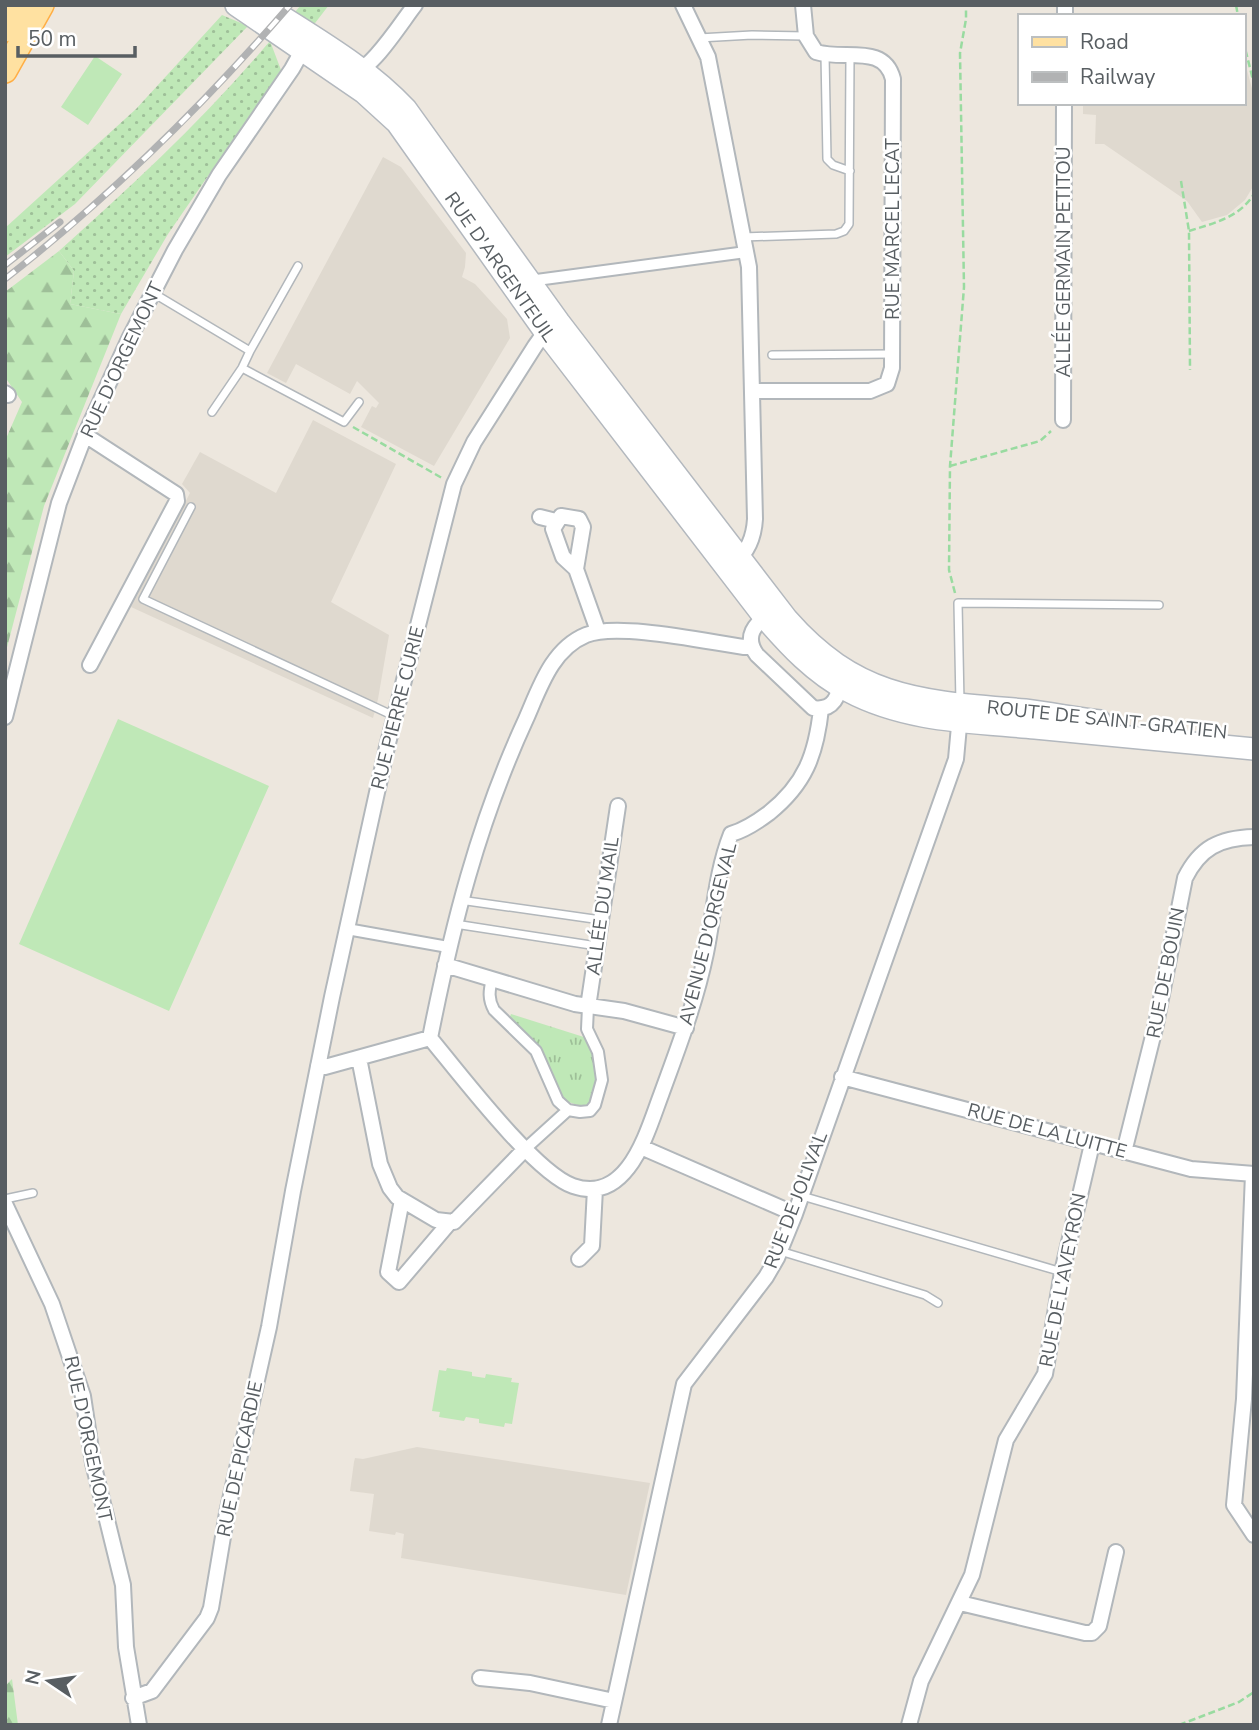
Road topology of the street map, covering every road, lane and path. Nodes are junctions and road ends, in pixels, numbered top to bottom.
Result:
1 (19, 5) edge
2 (28, 5) edge
3 (42, 5) edge
4 (236, 5) edge
5 (264, 5) edge
6 (415, 5) edge
7 (683, 5) edge
8 (803, 5) edge
9 (966, 5) edge
10 (5, 30) edge
11 (806, 37) junction
12 (699, 38) junction
13 (305, 42) junction
14 (5, 45) edge
15 (1245, 48) edge
16 (825, 55) junction
17 (849, 56) junction
18 (362, 69) junction
19 (5, 71) edge
20 (335, 72) junction
21 (1254, 84) edge
22 (1064, 105) edge
23 (850, 172) junction
24 (1181, 181) dead end
25 (1254, 194) edge
26 (1189, 231) junction
27 (743, 237) junction
28 (746, 252) junction
29 (298, 266) dead end
30 (529, 281) junction
31 (152, 293) junction
32 (552, 327) junction
33 (250, 351) junction
34 (892, 354) junction
35 (772, 355) dead end
36 (242, 369) junction
37 (1190, 370) dead end
38 (753, 391) junction
39 (359, 402) dead end
40 (212, 412) dead end
41 (1063, 420) joint
42 (344, 422) junction
43 (85, 435) junction
44 (950, 466) junction
45 (454, 484) junction
46 (191, 507) dead end
47 (540, 517) dead end
48 (556, 521) junction
49 (734, 563) junction
50 (576, 569) junction
51 (958, 603) junction
52 (1159, 605) dead end
53 (771, 612) junction
54 (598, 631) junction
55 (750, 646) junction
56 (835, 664) junction
57 (90, 665) dead end
58 (839, 687) junction
59 (821, 709) junction
60 (960, 712) junction
61 (395, 716) junction
62 (5, 717) edge
63 (1254, 736) edge
64 (1254, 750) edge
65 (618, 806) dead end
66 (1254, 837) edge
67 (460, 901) junction
68 (601, 920) junction
69 (454, 923) junction
70 (347, 929) junction
71 (597, 946) junction
72 (448, 947) junction
73 (445, 965) junction
74 (492, 979) junction
75 (588, 1007) junction
76 (685, 1028) junction
77 (430, 1038) junction
78 (359, 1058) junction
79 (318, 1066) junction
80 (842, 1077) junction
81 (568, 1110) junction
82 (307, 1122) joint
83 (1092, 1144) junction
84 (641, 1147) junction
85 (525, 1149) junction
86 (1124, 1152) junction
87 (1253, 1174) edge
88 (594, 1189) junction
89 (33, 1193) dead end
90 (801, 1195) junction
91 (5, 1199) edge
92 (402, 1200) junction
93 (5, 1204) edge
94 (795, 1214) junction
95 (450, 1222) junction
96 (780, 1251) junction
97 (579, 1259) dead end
98 (1062, 1272) junction
99 (938, 1303) dead end
100 (1254, 1535) edge
101 (1116, 1552) dead end
102 (960, 1603) junction
103 (480, 1678) dead end
104 (132, 1692) junction
105 (1254, 1692) edge
106 (614, 1702) junction
107 (139, 1725) edge
108 (609, 1725) edge
109 (909, 1725) edge
110 (1179, 1725) edge

1 - 10 main road
2 - 14 main road
3 - 19 main road
4 - 13 main road, RUE D'ARGENTEUIL
5 - 13 main road, RUE D'ARGENTEUIL
6 - 18 street
7 - 12 street
8 - 11 street
9 - 44 path
11 - 12 lane
11 - 16 street
12 - 27 street
13 - 18 main road, RUE D'ARGENTEUIL
13 - 20 main road, RUE D'ARGENTEUIL
13 - 31 street, RUE D'ORGEMONT
15 - 21 path
16 - 17 street, RUE MARCEL LECAT
16 - 23 lane
17 - 23 lane
17 - 34 street, RUE MARCEL LECAT
18 - 20 street
18 - 30 main road, RUE D'ARGENTEUIL
20 - 32 main road, RUE D'ARGENTEUIL
22 - 41 street, ALLÉE GERMAIN PETITOU
23 - 27 lane
24 - 26 path
25 - 26 path
26 - 37 path
27 - 28 street
28 - 30 street, RUE D'ARGENTEUIL
28 - 38 street
29 - 33 lane
30 - 32 main road, RUE D'ARGENTEUIL
31 - 33 lane
31 - 43 street, RUE D'ORGEMONT
32 - 45 street, RUE PIERRE CURIE
32 - 49 main road, RUE D'ARGENTEUIL
33 - 36 lane
34 - 35 lane
34 - 38 street, RUE MARCEL LECAT
36 - 40 lane
36 - 42 lane
38 - 49 street
39 - 42 lane
41 - 44 path
42 - 45 path
43 - 57 street
43 - 62 street, RUE D'ORGEMONT
44 - 51 path
45 - 61 street, RUE PIERRE CURIE
46 - 61 lane
47 - 48 street
48 - 50 street
48 - 50 street
49 - 53 main road, RUE D'ARGENTEUIL
50 - 54 street
51 - 52 lane
51 - 60 lane
53 - 55 street
53 - 56 main road, RUE D'ARGENTEUIL
53 - 58 main road, RUE D'ARGENTEUIL
54 - 55 street
54 - 67 street
55 - 59 street
56 - 58 street
56 - 60 main road, RUE D'ARGENTEUIL
58 - 59 street, AVENUE D'ORGEVAL
58 - 60 main road, RUE D'ARGENTEUIL
59 - 76 street, AVENUE D'ORGEVAL
60 - 63 main road, ROUTE DE SAINT-GRATIEN
60 - 64 main road, ROUTE DE SAINT-GRATIEN
60 - 80 street, RUE DE JOLIVAL
61 - 70 street, RUE PIERRE CURIE
65 - 68 street, ALLÉE DU MAIL
66 - 86 street, RUE DE BOUIN
67 - 68 lane
67 - 69 street
68 - 71 street, ALLÉE DU MAIL
69 - 71 lane
69 - 72 street
70 - 72 street
70 - 79 street, RUE PIERRE CURIE
71 - 75 street, ALLÉE DU MAIL
72 - 73 street
73 - 74 street
73 - 77 street
74 - 75 street
74 - 81 street
75 - 76 street
75 - 81 street
76 - 84 street, AVENUE D'ORGEVAL
77 - 78 street
77 - 85 street
78 - 79 street
78 - 92 street
79 - 82 street, RUE PIERRE CURIE
80 - 83 street, RUE DE LA LUITTE
80 - 90 street, RUE DE JOLIVAL
81 - 85 street
82 - 104 street, RUE DE PICARDIE
83 - 86 street, RUE DE LA LUITTE
83 - 98 street, RUE DE L'AVEYRON
84 - 88 street, AVENUE D'ORGEVAL
84 - 94 street
85 - 88 street
85 - 95 street
86 - 87 street, RUE DE LA LUITTE
87 - 100 street
88 - 97 street
89 - 91 lane
90 - 94 street, RUE DE JOLIVAL
90 - 98 lane
92 - 95 street
92 - 95 street
93 - 104 street, RUE D'ORGEMONT
94 - 96 street, RUE DE JOLIVAL
96 - 99 lane
96 - 106 street, RUE DE JOLIVAL
98 - 102 street, RUE DE L'AVEYRON
101 - 102 street
102 - 109 street, RUE DE L'AVEYRON
103 - 106 street
104 - 107 street, RUE D'ORGEMONT
105 - 110 path
106 - 108 street, RUE DE JOLIVAL

